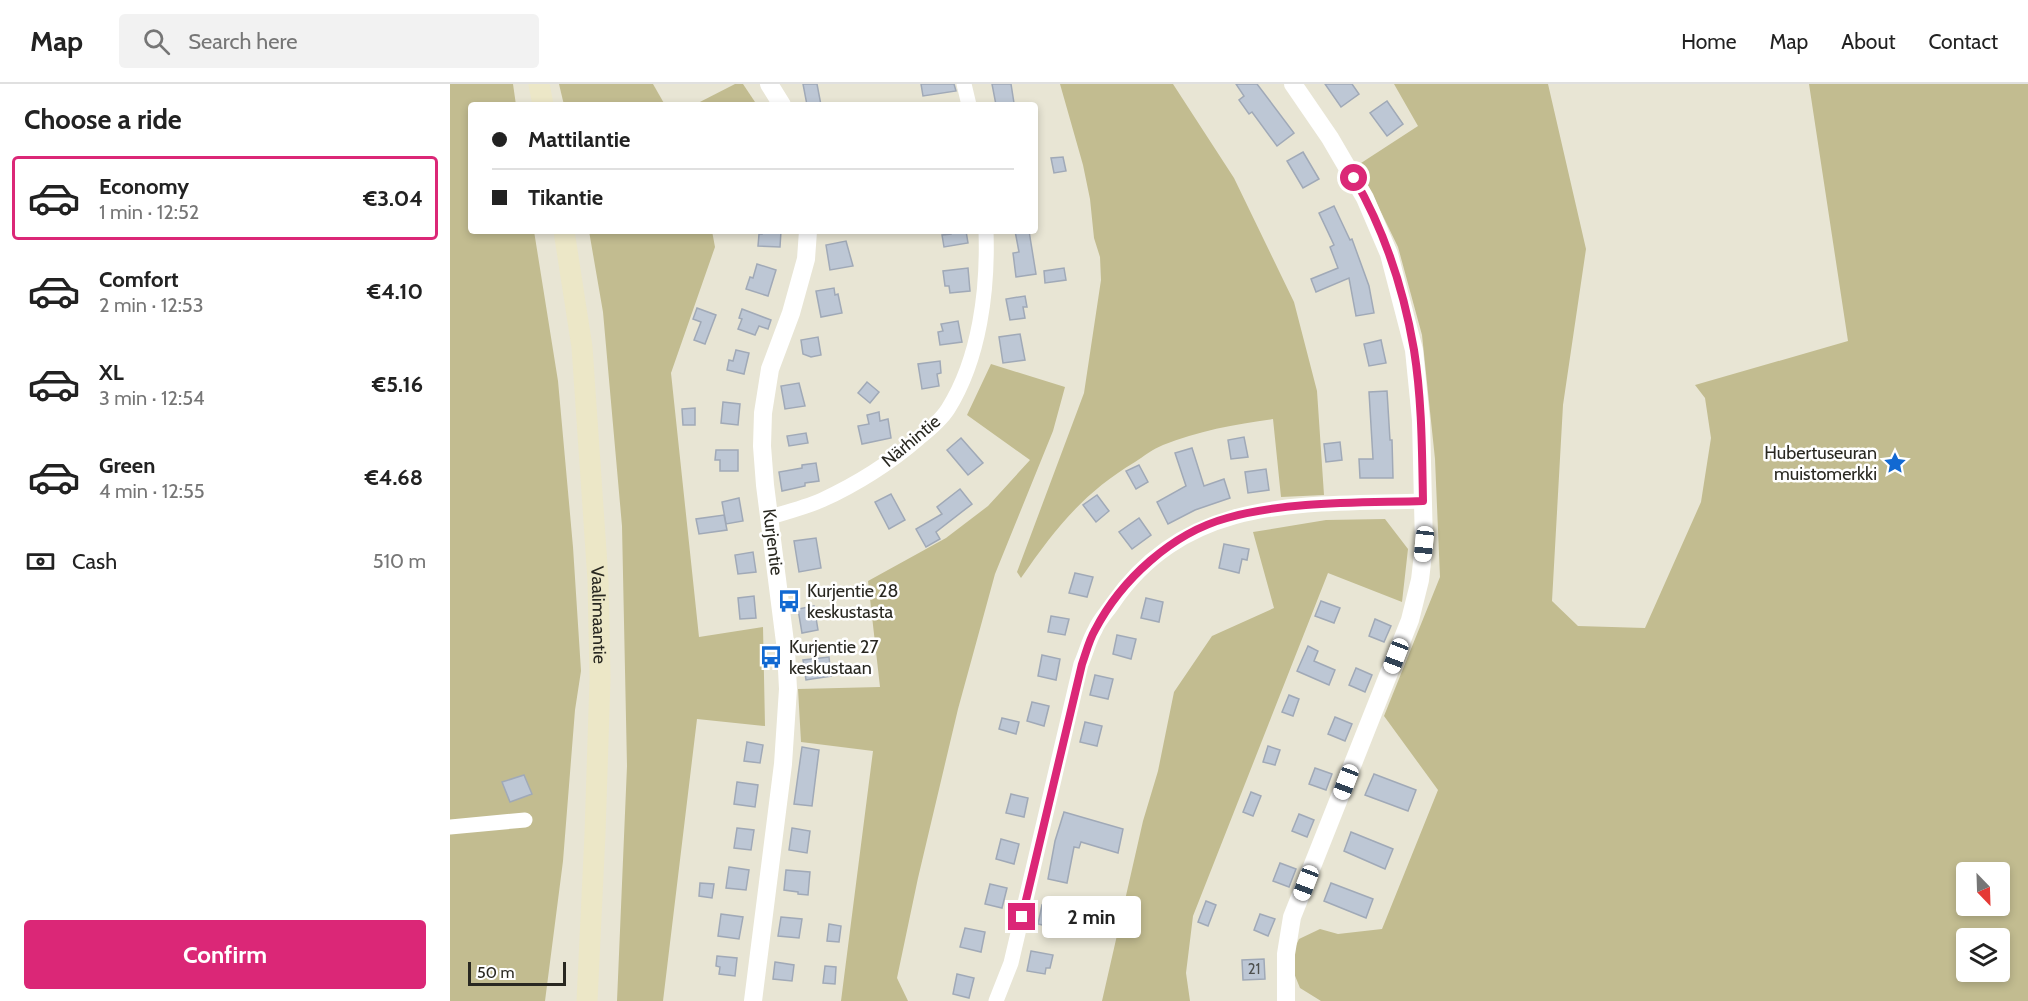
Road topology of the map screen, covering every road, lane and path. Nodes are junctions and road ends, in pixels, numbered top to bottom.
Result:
1 (539, 84) edge
2 (769, 84) edge
3 (964, 84) edge
4 (1293, 84) edge
5 (542, 102) edge
6 (780, 102) edge
7 (968, 102) edge
8 (564, 234) edge
9 (808, 234) edge
10 (986, 234) edge
11 (1423, 501) junction
12 (770, 517) junction
13 (525, 820) dead end
14 (450, 827) edge
15 (587, 1001) edge
16 (753, 1001) edge
17 (996, 1001) edge
18 (1286, 1001) edge

1 - 5 main road
2 - 6 street
3 - 7 street
4 - 11 street
8 - 15 main road, Vaalimaantie
9 - 12 street, Kurjentie
10 - 12 street, Närhintie
11 - 17 street
11 - 18 street
12 - 16 street, Kurjentie
13 - 14 street

